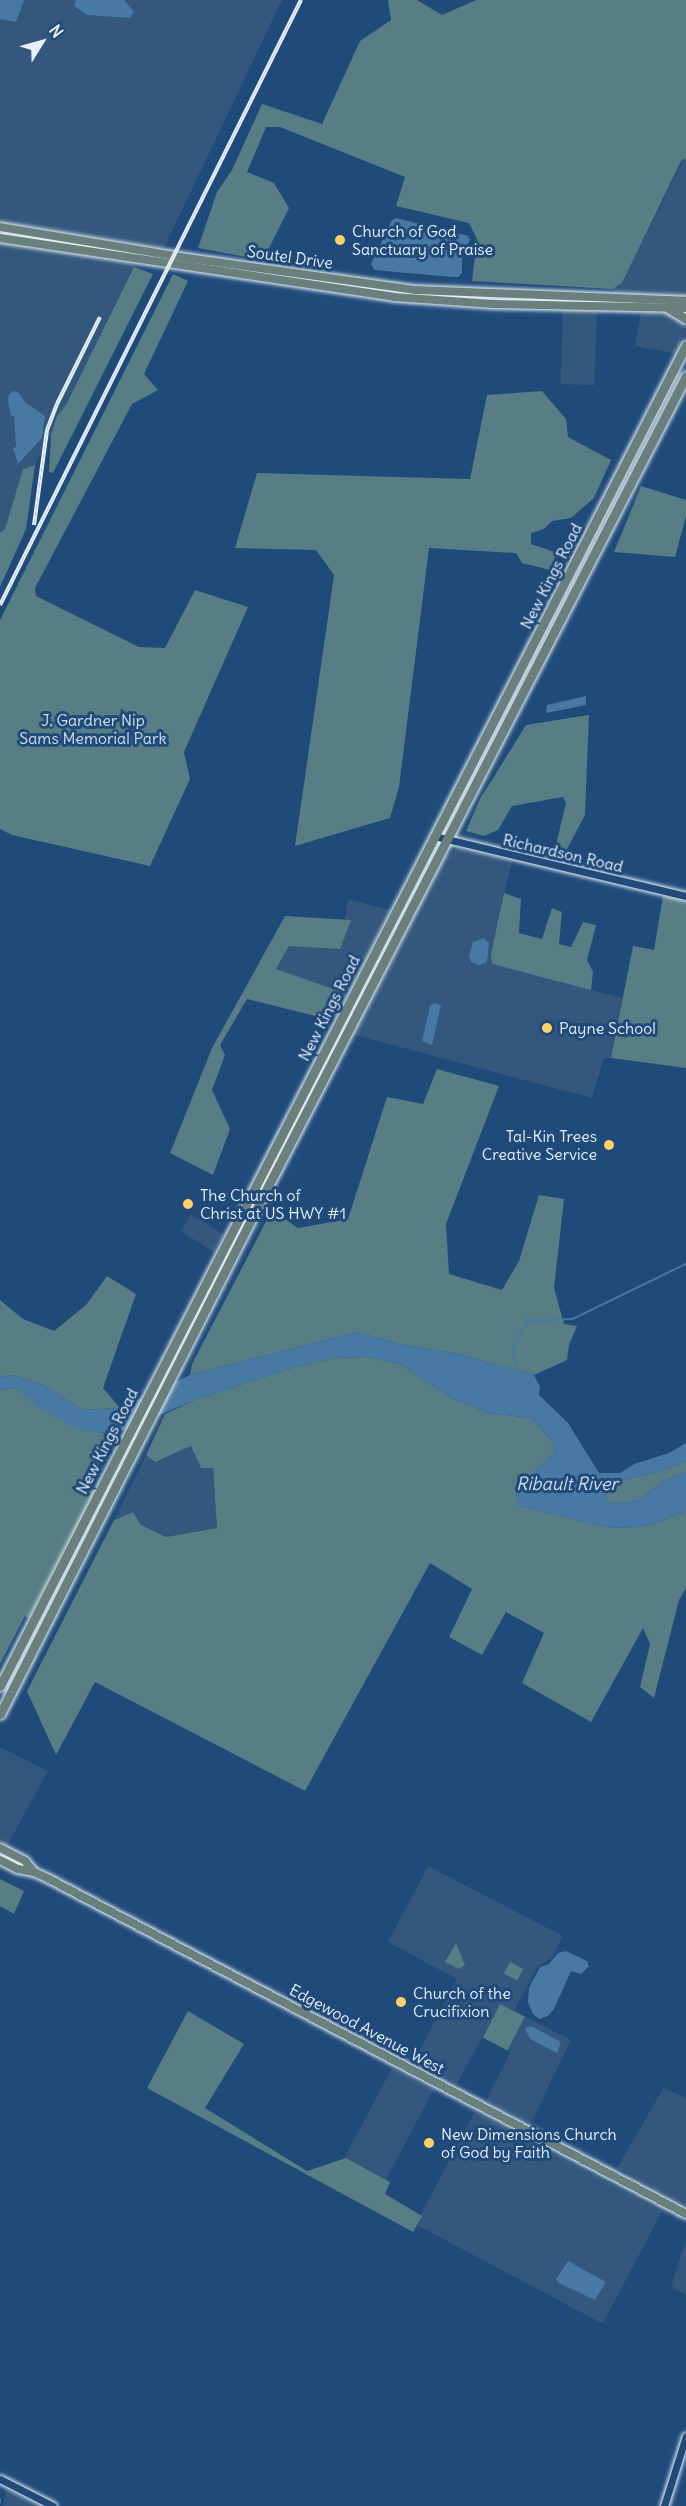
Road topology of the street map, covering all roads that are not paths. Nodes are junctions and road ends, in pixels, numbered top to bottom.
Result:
1 (0, 226) edge
2 (0, 238) edge
3 (686, 301) edge
4 (668, 308) junction
5 (686, 308) edge
6 (686, 319) edge
7 (686, 345) edge
8 (686, 376) edge
9 (434, 836) junction
10 (446, 839) junction
11 (686, 896) edge
12 (0, 1686) edge
13 (0, 1714) edge
14 (0, 1848) edge
15 (0, 1860) edge
16 (34, 1872) junction
17 (686, 2214) edge
18 (686, 2436) edge
19 (0, 2479) edge
20 (53, 2506) edge
21 (664, 2506) edge

1 - 3 main road, Soutel Drive
2 - 4 main road, Soutel Drive
4 - 5 main road, Soutel Drive
4 - 6 highway
7 - 9 highway, New Kings Road
8 - 10 highway, New Kings Road
9 - 10 street, Richardson Road
9 - 12 highway, New Kings Road
10 - 11 street, Richardson Road
10 - 13 highway, New Kings Road
14 - 16 main road, Edgewood Avenue West
15 - 16 main road, Edgewood Avenue West
16 - 17 main road, Edgewood Avenue West
18 - 21 street
19 - 20 street

